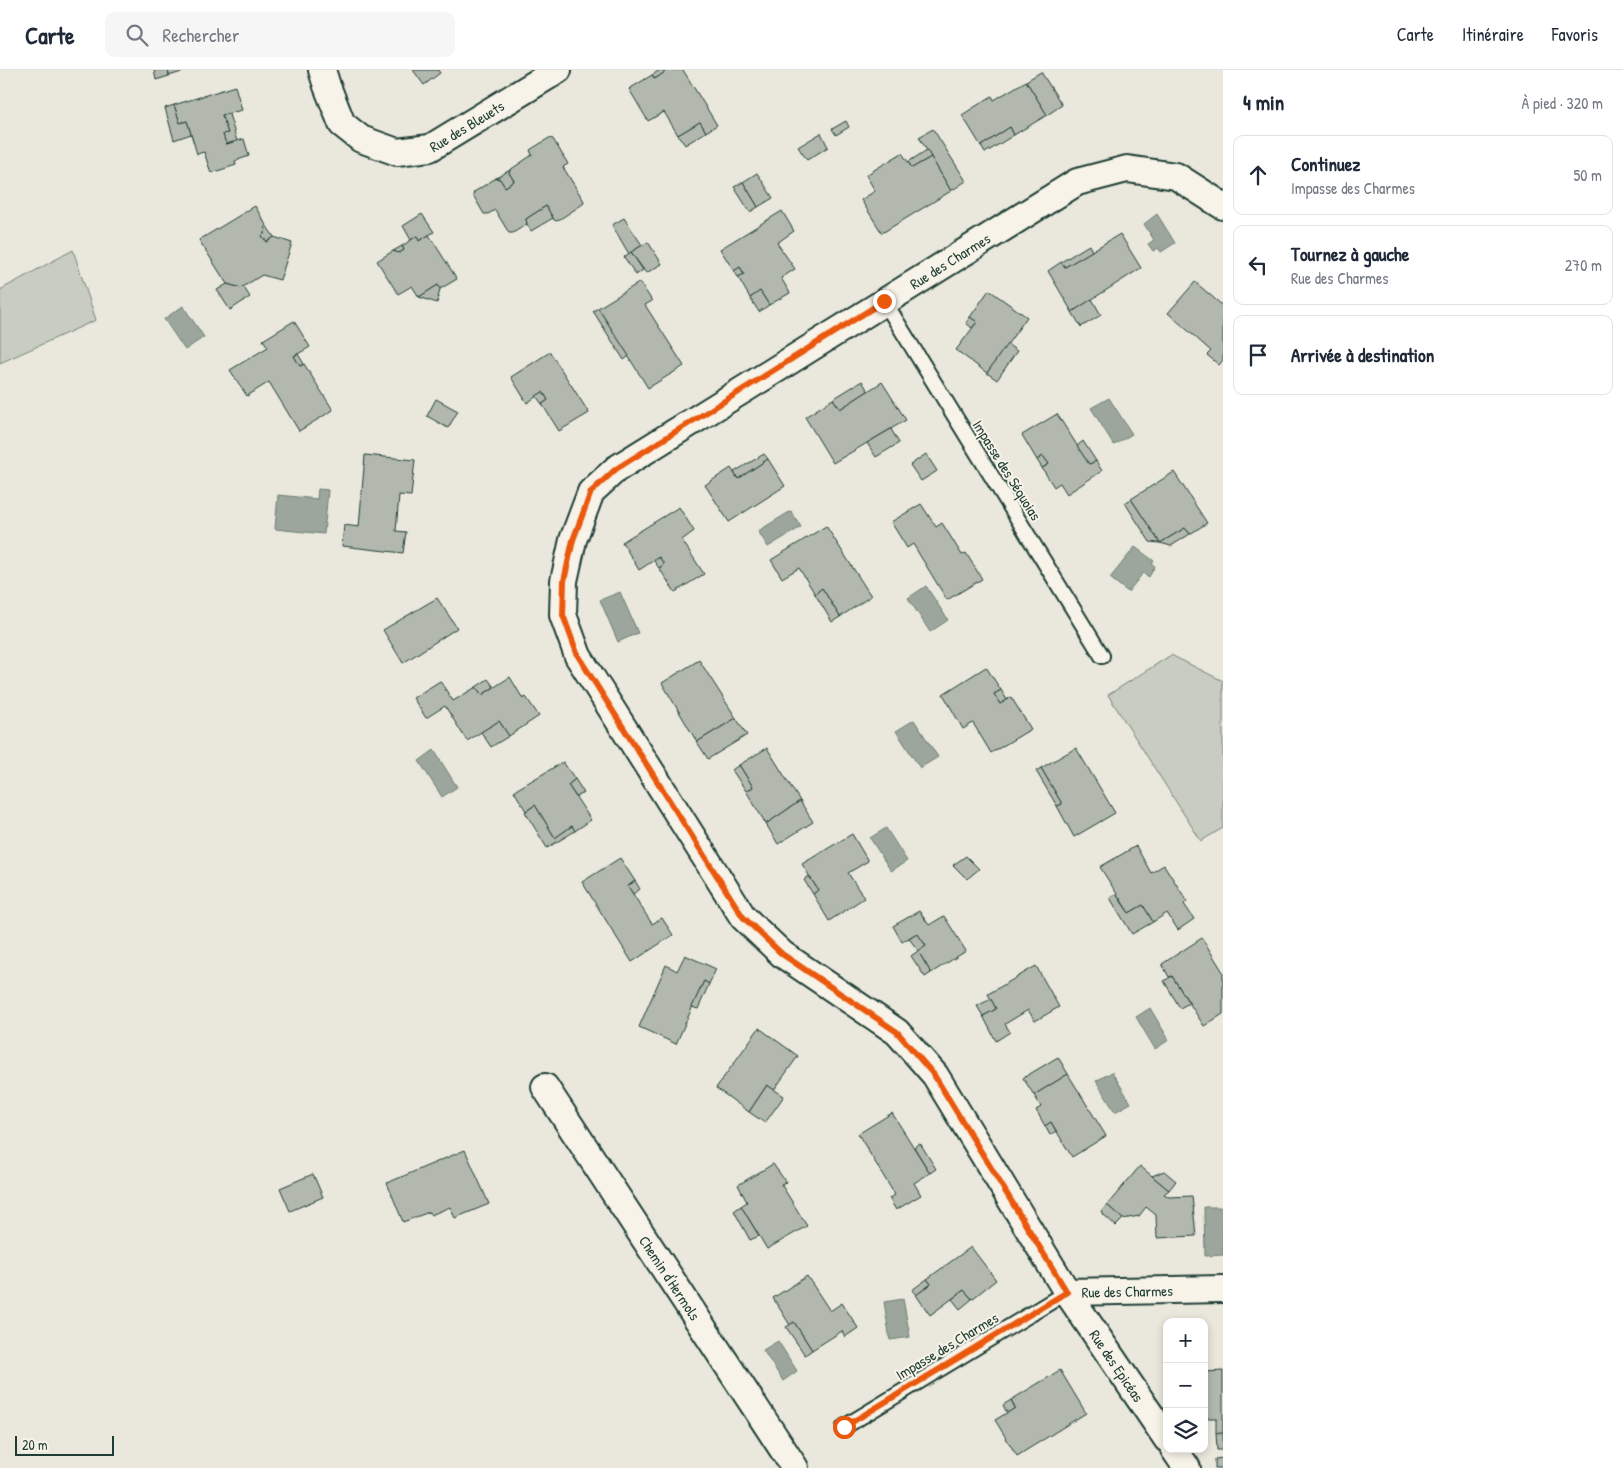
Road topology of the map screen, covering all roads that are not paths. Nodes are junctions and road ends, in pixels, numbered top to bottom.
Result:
1 (322, 70) edge
2 (558, 70) edge
3 (1223, 206) edge
4 (884, 301) junction
5 (1102, 656) dead end
6 (545, 1087) dead end
7 (1223, 1289) edge
8 (1067, 1292) junction
9 (844, 1427) dead end
10 (1163, 1433) edge
11 (1177, 1453) edge
12 (795, 1468) edge
13 (1186, 1468) edge

1 - 2 street, Rue des Bleuets
3 - 4 street, Rue des Charmes
4 - 5 lane, Impasse des Séquoias
4 - 8 street, Rue des Charmes
6 - 12 street, Chemin d'Hermols
7 - 8 street, Rue des Charmes
8 - 9 lane, Impasse des Charmes
8 - 10 street, Rue des Epicéas
11 - 13 street

